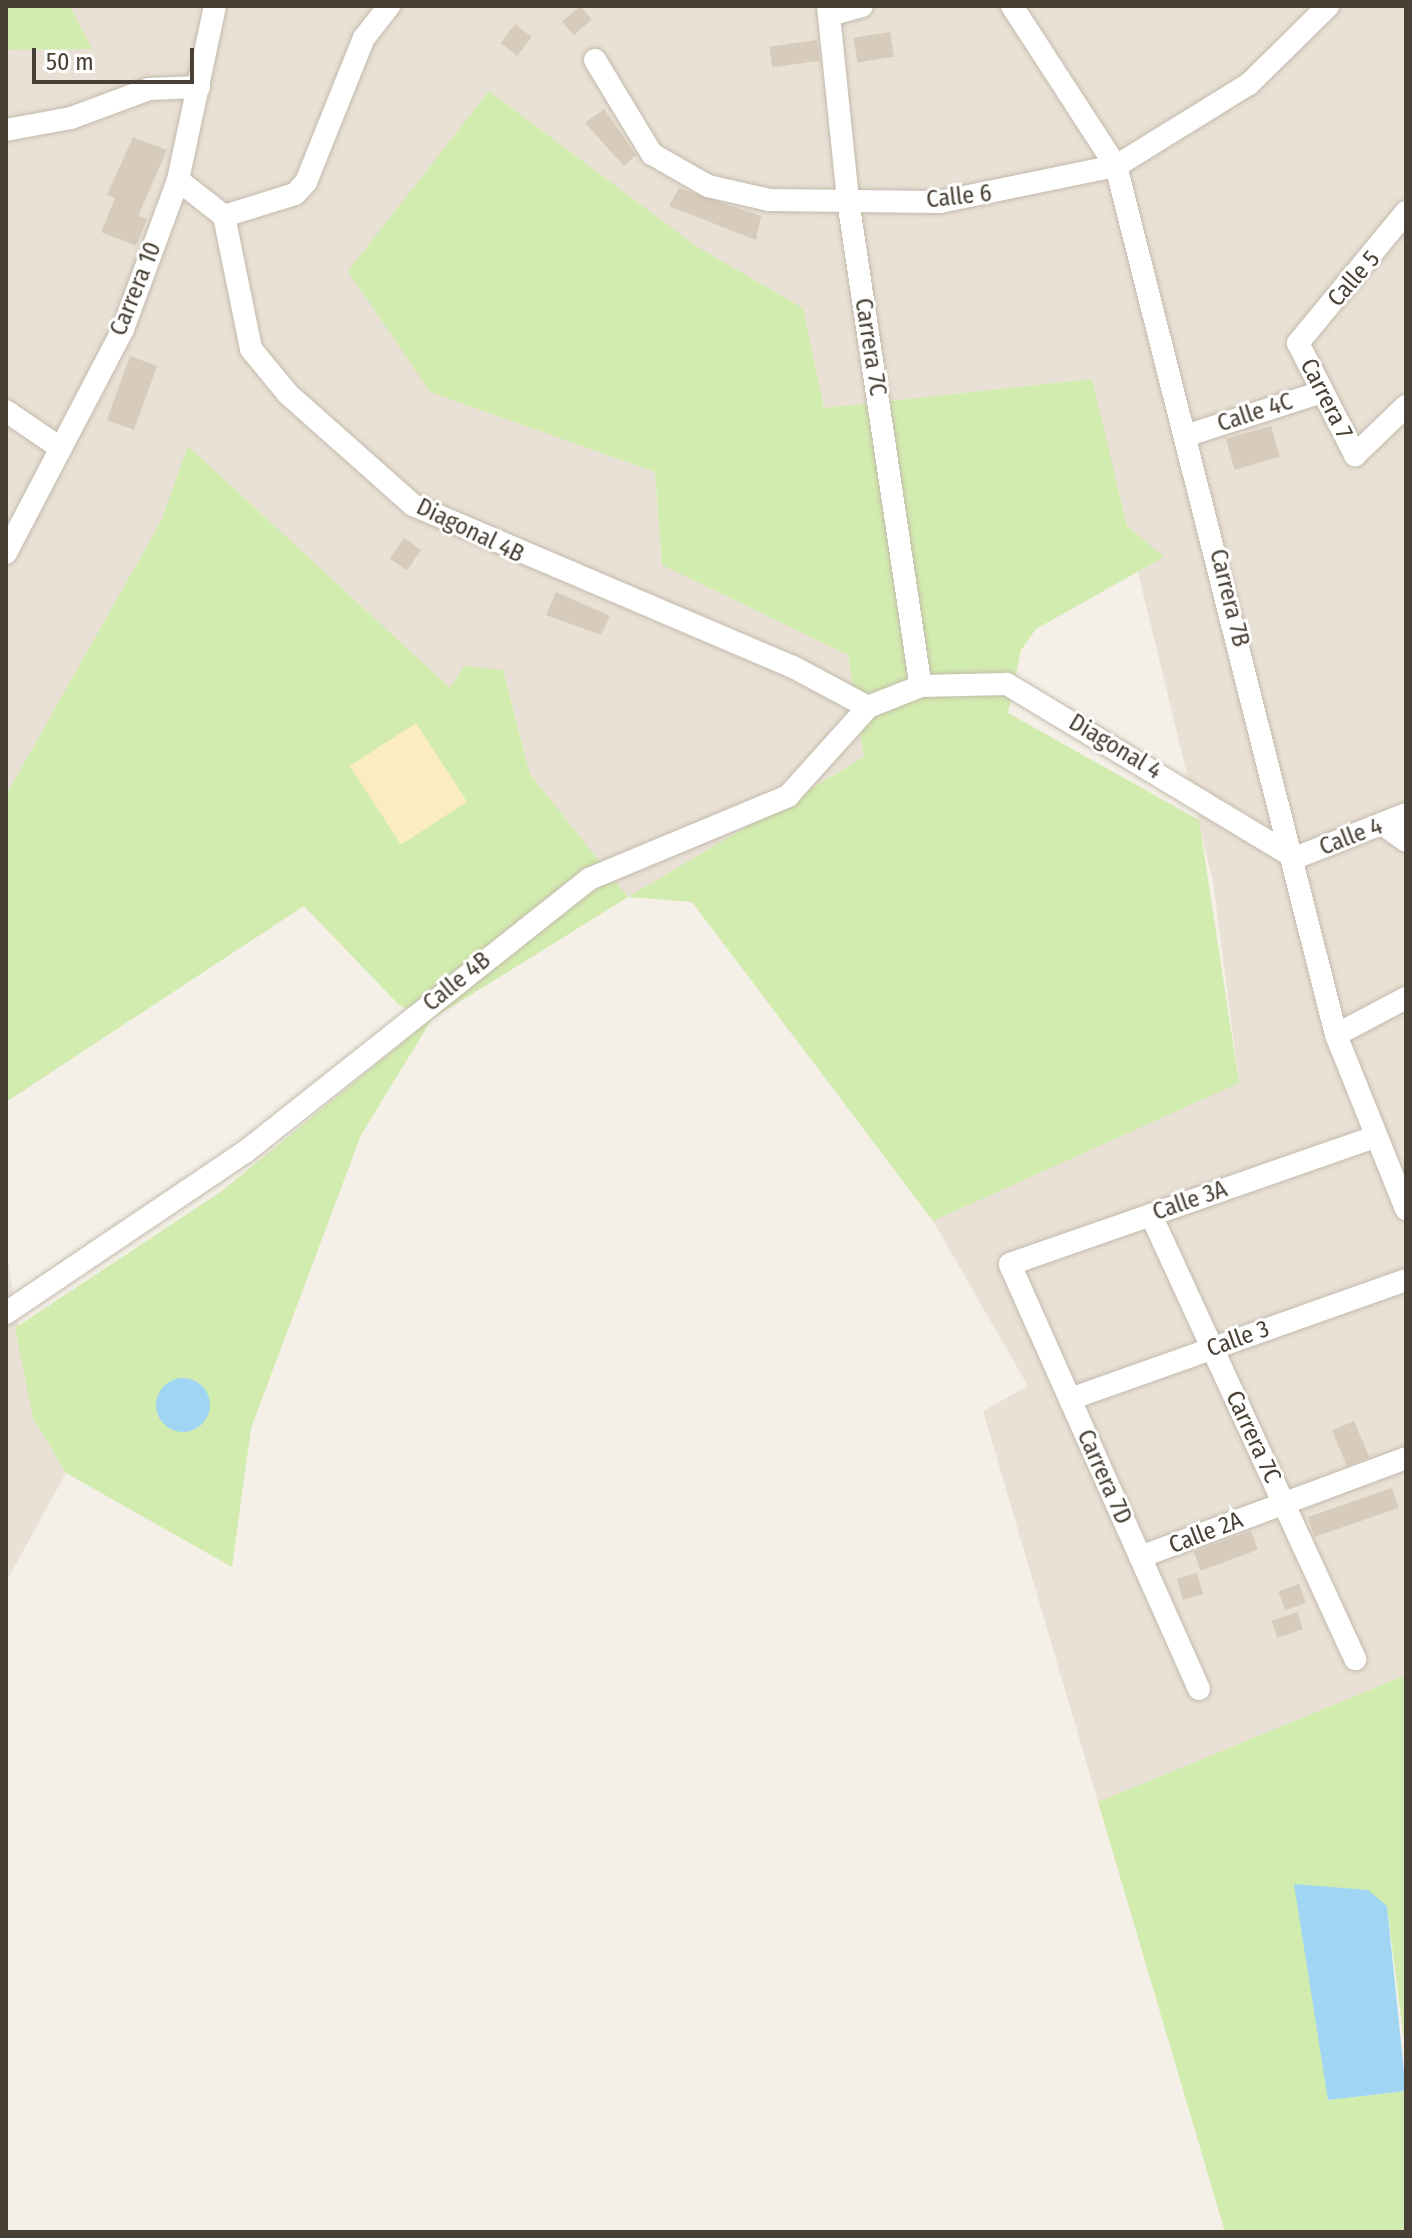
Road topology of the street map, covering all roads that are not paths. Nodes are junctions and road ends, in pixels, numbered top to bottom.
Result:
1 (215, 6) edge
2 (389, 6) edge
3 (862, 6) edge
4 (1012, 6) edge
5 (1328, 6) edge
6 (828, 11) edge
7 (595, 60) dead end
8 (199, 87) junction
9 (6, 130) edge
10 (1116, 166) junction
11 (178, 180) junction
12 (848, 200) junction
13 (1406, 212) edge
14 (224, 216) junction
15 (1298, 343) joint
16 (1322, 392) junction
17 (1406, 406) edge
18 (6, 411) edge
19 (1188, 435) junction
20 (59, 447) junction
21 (6, 553) edge
22 (921, 686) junction
23 (868, 707) junction
24 (1406, 814) edge
25 (1384, 825) junction
26 (1406, 841) edge
27 (1295, 858) junction
28 (1406, 998) edge
29 (1336, 1035) junction
30 (1371, 1138) junction
31 (1406, 1209) edge
32 (1151, 1215) junction
33 (1010, 1264) joint
34 (1406, 1280) edge
35 (6, 1313) edge
36 (1213, 1349) junction
37 (1070, 1399) junction
38 (1406, 1458) edge
39 (1284, 1503) junction
40 (1140, 1557) junction
41 (1355, 1659) dead end
42 (1199, 1689) dead end

1 - 8 street, Carrera 10
2 - 14 street
3 - 6 street
4 - 10 street, Carrera 7B
5 - 10 street, Calle 6
6 - 12 street, Carrera 7C
7 - 12 street, Calle 6
8 - 9 street
8 - 11 street, Carrera 10
10 - 12 street, Calle 6
10 - 19 street, Carrera 7B
11 - 14 street
11 - 20 street, Carrera 10
12 - 22 street, Carrera 7C
13 - 15 street, Calle 5
14 - 23 street, Diagonal 4B
15 - 16 street, Carrera 7
16 - 17 street, Carrera 7
16 - 19 street, Calle 4C
18 - 20 street
19 - 27 street, Carrera 7B
20 - 21 street, Carrera 10
22 - 23 street, Calle 4B
22 - 27 street, Diagonal 4
23 - 35 street, Calle 4B
24 - 25 street, Calle 4
25 - 26 street
25 - 27 street, Calle 4
27 - 29 street, Carrera 7B
28 - 29 street
29 - 30 street, Carrera 7B
30 - 31 street, Carrera 7B
30 - 32 street, Calle 3A
32 - 33 street, Calle 3A
32 - 36 street, Carrera 7C
33 - 37 street, Carrera 7D
34 - 36 street, Calle 3
36 - 37 street, Calle 3
36 - 39 street, Carrera 7C
37 - 40 street, Carrera 7D
38 - 39 street, Calle 2A
39 - 40 street, Calle 2A
39 - 41 street, Carrera 7C
40 - 42 street, Carrera 7D

